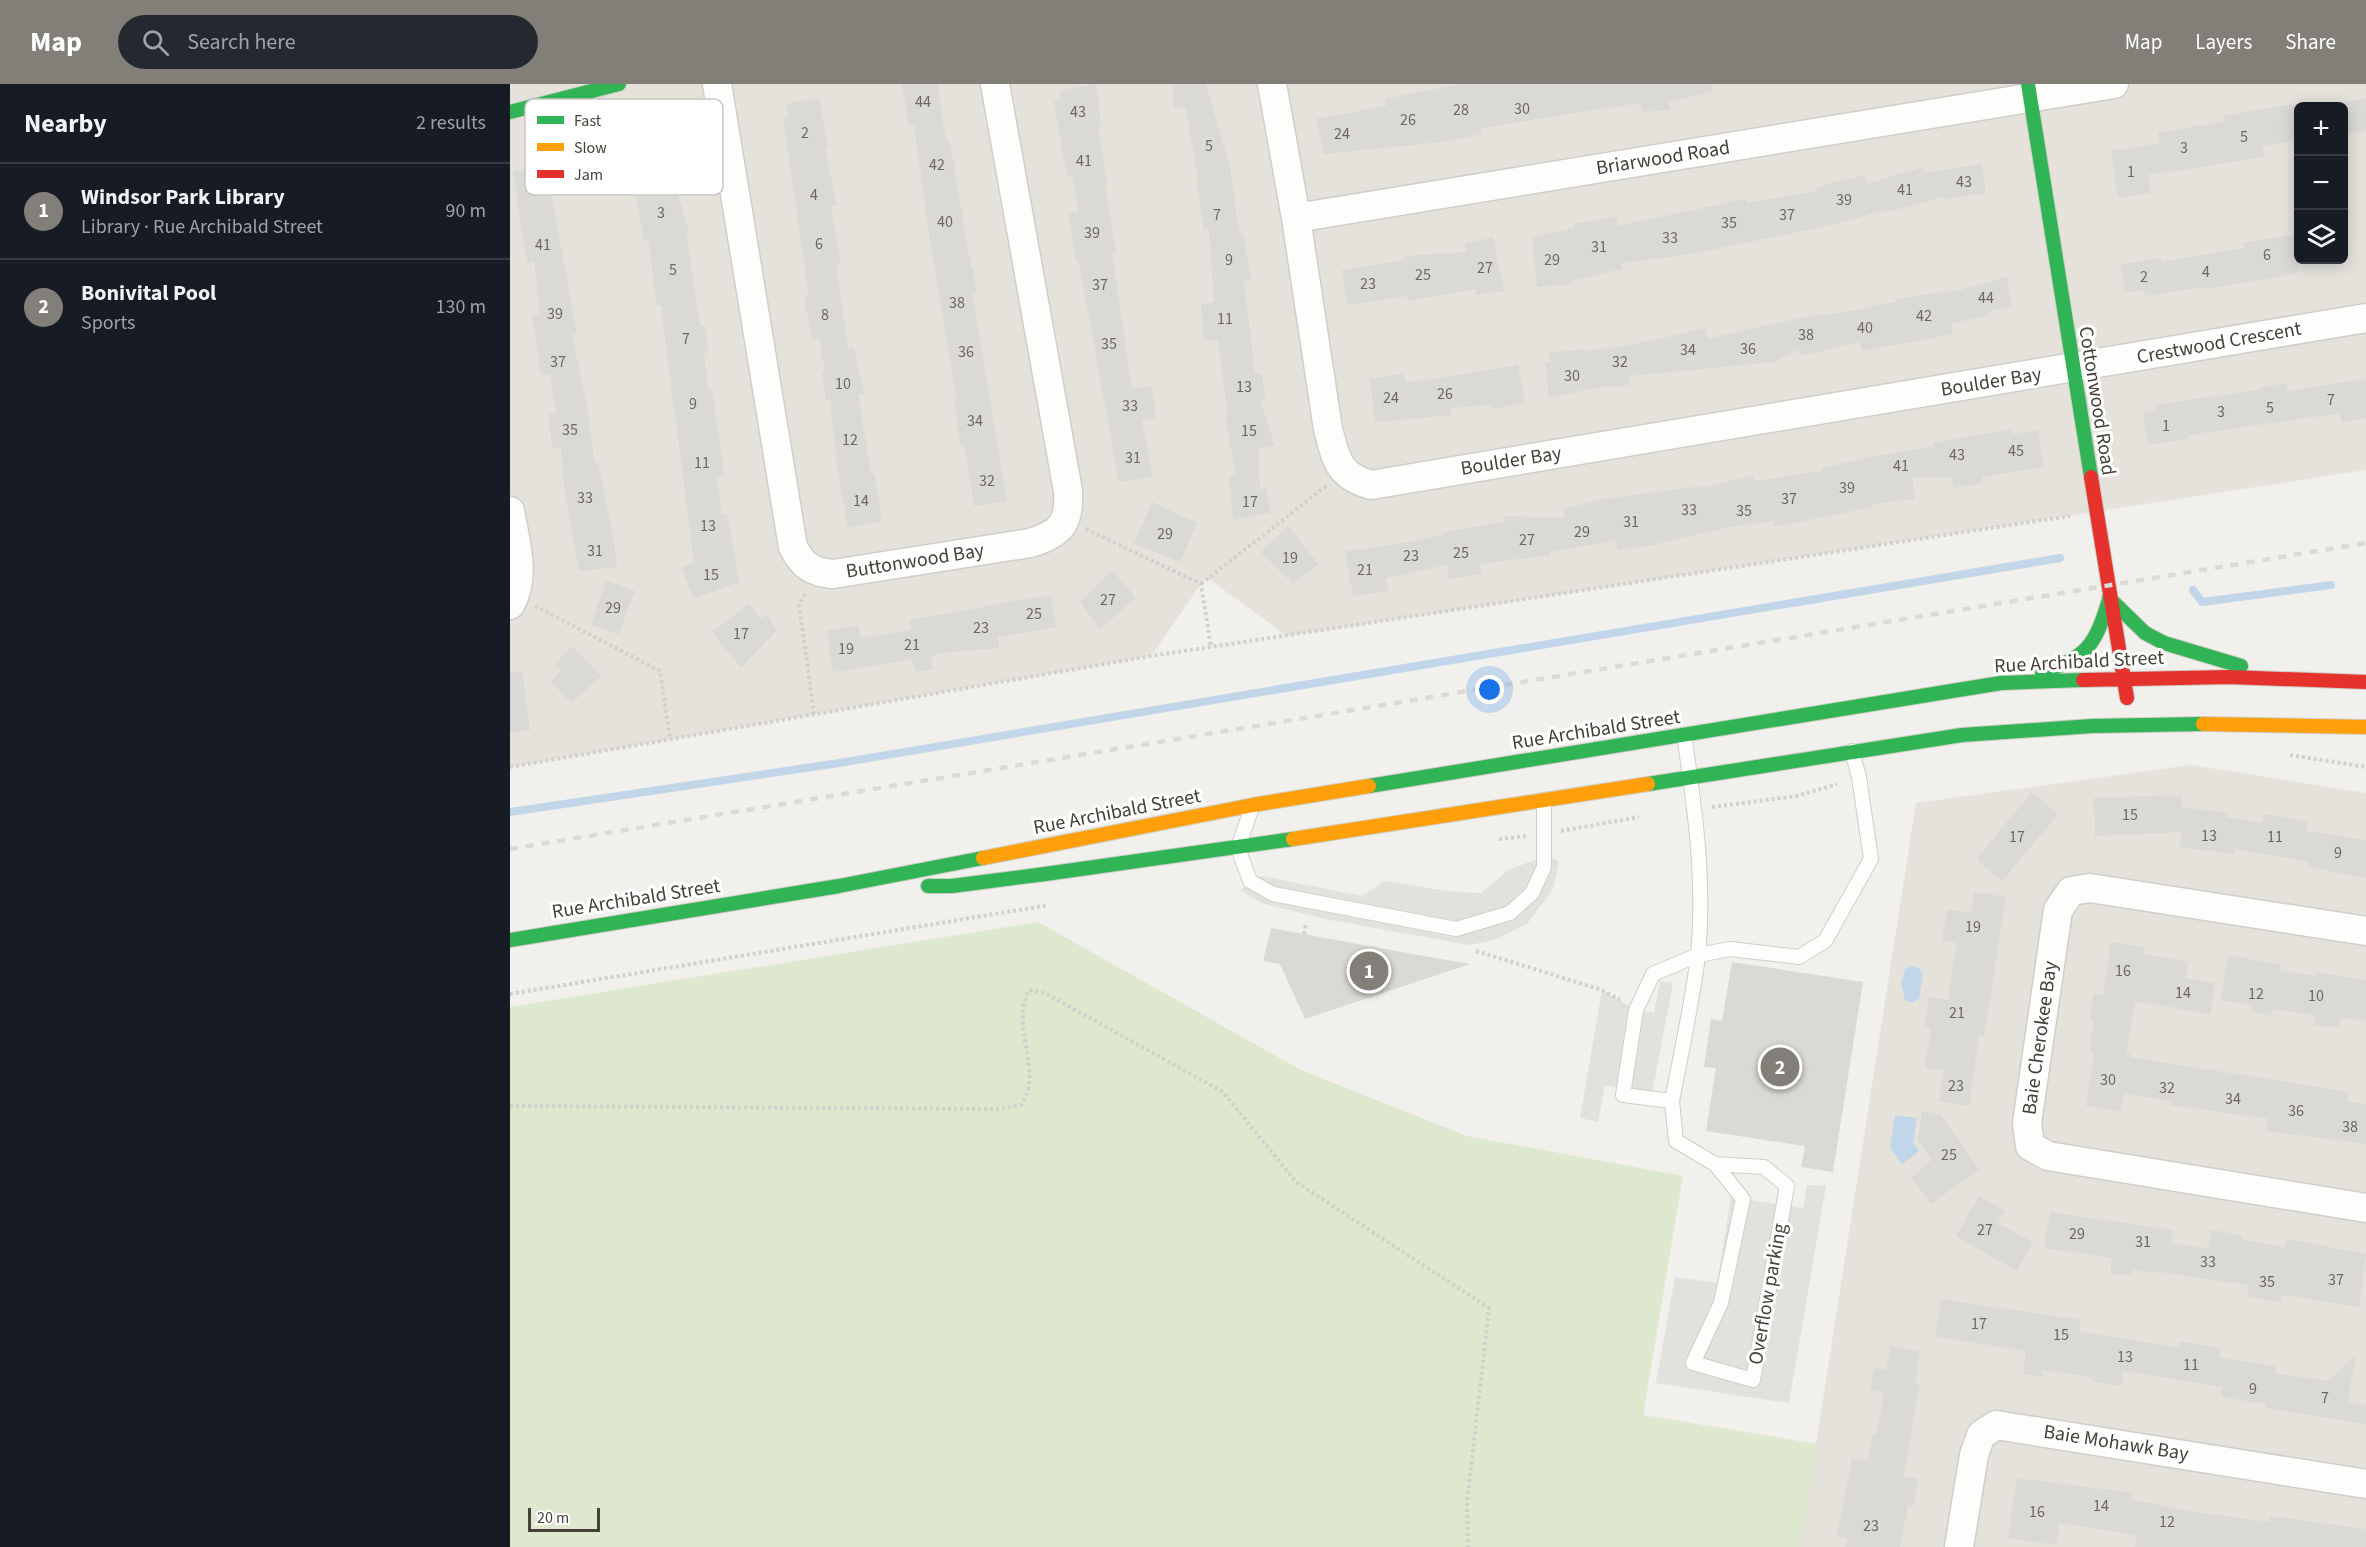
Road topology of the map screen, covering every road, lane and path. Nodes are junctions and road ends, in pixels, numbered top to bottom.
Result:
1 (619, 84) edge
2 (717, 84) edge
3 (995, 84) edge
4 (1272, 84) edge
5 (2114, 84) edge
6 (2029, 91) edge
7 (561, 99) edge
8 (719, 99) edge
9 (525, 108) edge
10 (510, 112) edge
11 (723, 121) edge
12 (1296, 218) junction
13 (2366, 318) edge
14 (2072, 368) junction
15 (1344, 472) junction
16 (510, 511) edge
17 (2096, 512) junction
18 (1066, 520) junction
19 (818, 573) junction
20 (1201, 584) junction
21 (2109, 598) junction
22 (513, 600) edge
23 (1211, 647) junction
24 (2283, 676) junction
25 (2125, 678) junction
26 (2366, 682) edge
27 (2001, 683) junction
28 (814, 714) junction
29 (2130, 723) junction
30 (2366, 727) edge
31 (1684, 735) junction
32 (670, 739) junction
33 (1852, 751) junction
34 (2284, 754) dead end
35 (510, 766) edge
36 (2366, 766) edge
37 (1859, 777) junction
38 (1690, 778) junction
39 (1544, 799) junction
40 (1253, 805) junction
41 (1695, 809) junction
42 (1650, 815) dead end
43 (1544, 834) junction
44 (1488, 840) dead end
45 (1238, 848) junction
46 (839, 886) junction
47 (1050, 904) dead end
48 (1306, 923) dead end
49 (2366, 931) edge
50 (1304, 934) dead end
51 (510, 940) edge
52 (1476, 951) dead end
53 (1698, 955) junction
54 (1602, 990) dead end
55 (510, 994) edge
56 (1672, 1101) junction
57 (510, 1106) edge
58 (1715, 1164) junction
59 (2366, 1208) edge
60 (2366, 1484) edge
61 (1468, 1547) edge
62 (1959, 1547) edge

1 - 7 main road
2 - 8 street, Buttonwood Bay
3 - 18 street
4 - 12 street
5 - 6 street, Briarwood Road
6 - 12 street, Briarwood Road
6 - 14 main road, Cottonwood Road
9 - 10 main road
11 - 19 street, Buttonwood Bay
12 - 15 street
13 - 14 street, Crestwood Crescent
14 - 15 street, Boulder Bay
14 - 17 main road, Cottonwood Road
15 - 20 path
16 - 22 street
17 - 21 main road, Cottonwood Road
17 - 23 path
18 - 19 street, Buttonwood Bay
18 - 20 path
19 - 28 path
20 - 23 path
21 - 24 main road
21 - 25 main road, Cottonwood Road
21 - 27 main road
22 - 32 path
23 - 28 path
24 - 25 main road, Rue Archibald Street
24 - 26 main road, Rue Archibald Street
25 - 27 main road, Rue Archibald Street
25 - 29 main road, Cottonwood Road
27 - 31 main road, Rue Archibald Street
28 - 32 path
29 - 30 main road, Rue Archibald Street
29 - 33 main road, Rue Archibald Street
31 - 38 lane
31 - 40 main road, Rue Archibald Street
32 - 35 path
33 - 37 lane
33 - 38 main road, Rue Archibald Street
34 - 36 path
37 - 41 path
37 - 53 lane
38 - 39 main road, Rue Archibald Street
38 - 41 lane
39 - 43 lane
39 - 45 main road, Rue Archibald Street
40 - 45 lane
40 - 46 main road, Rue Archibald Street
41 - 53 lane
42 - 43 path
43 - 44 path
43 - 45 lane
45 - 46 main road, Rue Archibald Street
46 - 51 main road, Rue Archibald Street
47 - 55 path
48 - 50 path
49 - 59 street, Baie Cherokee Bay
52 - 54 path
53 - 56 lane
53 - 56 lane
56 - 58 lane, Overflow parking
57 - 61 path
58 - 58 lane, Overflow parking
60 - 62 street, Baie Mohawk Bay

